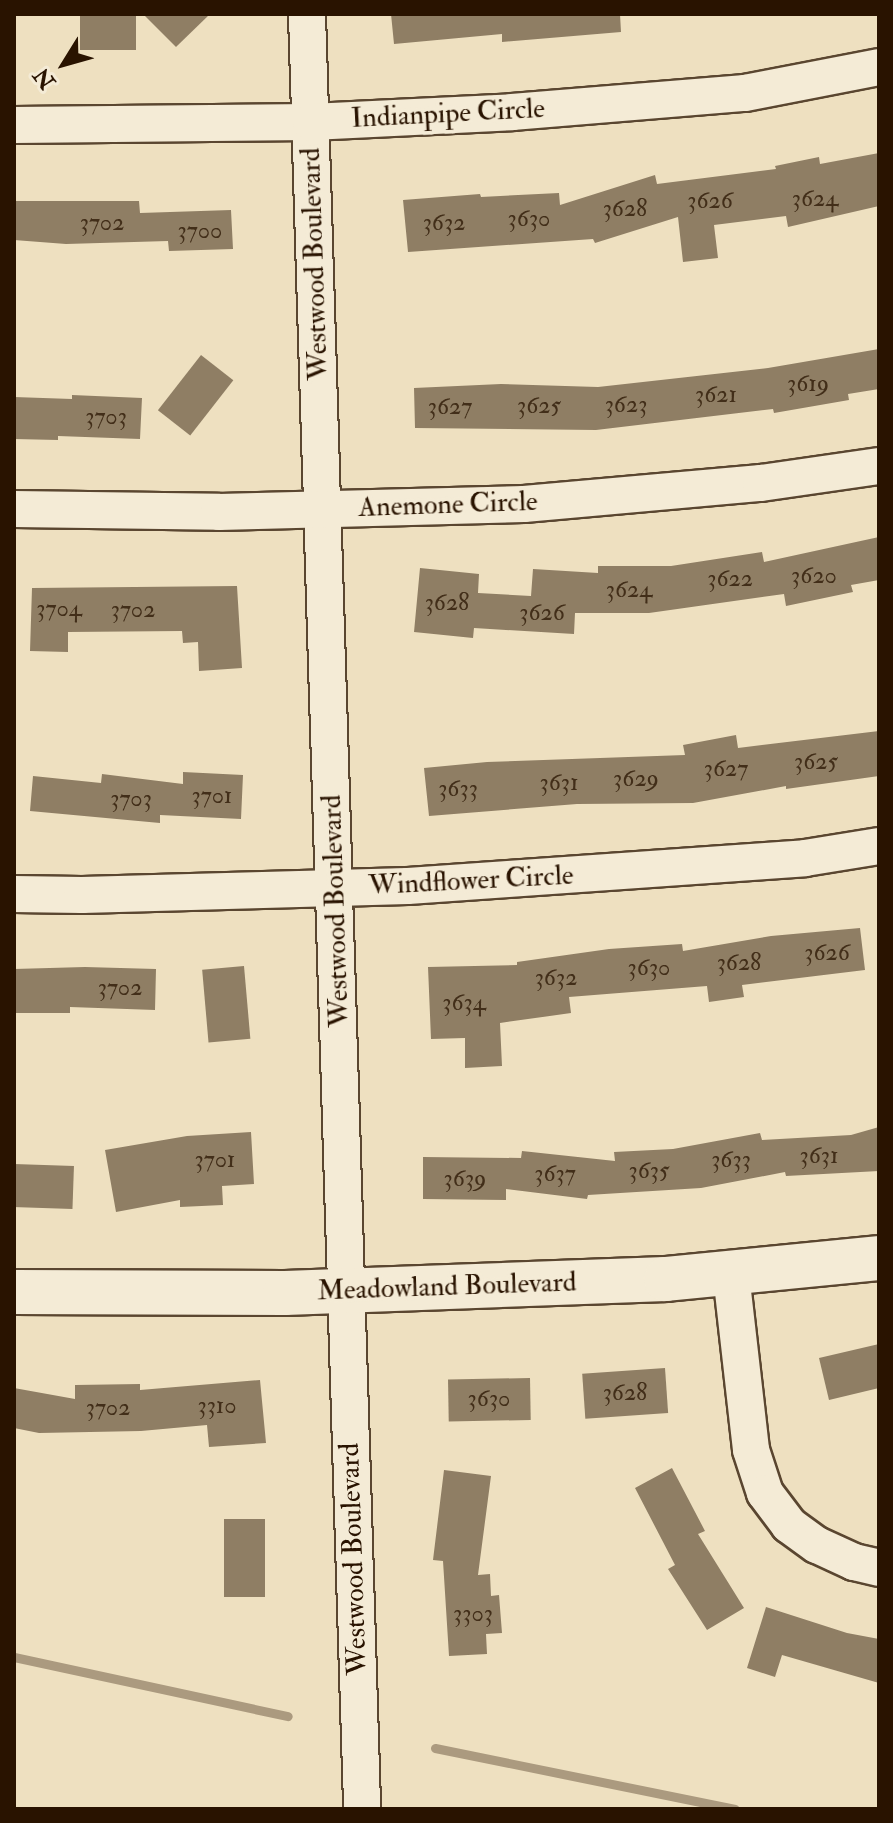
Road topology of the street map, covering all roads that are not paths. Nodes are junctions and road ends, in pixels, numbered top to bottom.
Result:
1 (307, 14) edge
2 (879, 67) edge
3 (311, 122) junction
4 (14, 125) edge
5 (879, 466) edge
6 (14, 509) edge
7 (323, 509) junction
8 (879, 846) edge
9 (335, 889) junction
10 (14, 894) edge
11 (879, 1258) edge
12 (731, 1274) junction
13 (14, 1292) edge
14 (345, 1292) junction
15 (879, 1568) edge
16 (362, 1809) edge

1 - 3 street, Westwood Boulevard
2 - 3 street, Indianpipe Circle
3 - 4 street, Indianpipe Circle
3 - 7 street, Westwood Boulevard
5 - 7 street, Anemone Circle
6 - 7 street, Anemone Circle
7 - 9 street, Westwood Boulevard
8 - 9 street, Windflower Circle
9 - 10 street, Windflower Circle
9 - 14 street, Westwood Boulevard
11 - 12 street, Meadowland Boulevard
12 - 14 street, Meadowland Boulevard
12 - 15 street
13 - 14 street, Meadowland Boulevard
14 - 16 street, Westwood Boulevard

